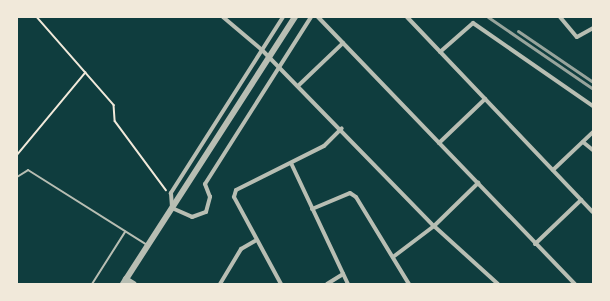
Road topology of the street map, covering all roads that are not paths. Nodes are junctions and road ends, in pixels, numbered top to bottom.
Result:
1 (223, 17) edge
2 (283, 17) edge
3 (295, 17) edge
4 (311, 17) edge
5 (318, 17) edge
6 (407, 17) edge
7 (560, 17) edge
8 (593, 28) edge
9 (343, 43) junction
10 (262, 50) junction
11 (440, 52) junction
12 (279, 67) junction
13 (299, 85) junction
14 (485, 99) junction
15 (593, 106) edge
16 (342, 128) junction
17 (593, 132) edge
18 (583, 142) junction
19 (439, 143) junction
20 (593, 150) edge
21 (291, 163) junction
22 (553, 170) junction
23 (17, 177) edge
24 (478, 183) junction
25 (581, 200) junction
26 (172, 208) junction
27 (312, 209) junction
28 (593, 212) edge
29 (434, 226) junction
30 (125, 232) junction
31 (255, 241) junction
32 (535, 244) junction
33 (148, 246) junction
34 (393, 257) junction
35 (342, 274) junction
36 (125, 282) edge
37 (92, 284) edge
38 (134, 284) edge
39 (220, 284) edge
40 (281, 284) edge
41 (326, 284) edge
42 (348, 284) edge
43 (409, 284) edge
44 (498, 284) edge
45 (575, 284) edge

1 - 10 street
2 - 10 street
3 - 26 street
4 - 12 street
5 - 9 street
6 - 11 street
7 - 8 street
9 - 13 street
9 - 19 street
10 - 12 street
10 - 26 street
11 - 14 street
11 - 15 street
12 - 13 street
12 - 26 street
13 - 16 street
14 - 19 street
14 - 22 street
16 - 21 street
16 - 29 street
17 - 18 street
18 - 20 street
18 - 22 street
19 - 24 street
21 - 27 street
21 - 31 street
22 - 25 street
23 - 30 lane
24 - 29 street
24 - 32 street
25 - 28 street
25 - 32 street
26 - 33 street
27 - 34 street
27 - 35 street
29 - 34 street
29 - 44 street
30 - 33 lane
30 - 37 lane
31 - 39 street
31 - 40 street
32 - 45 street
33 - 36 street
34 - 43 street
35 - 41 street
35 - 42 street
36 - 38 street

